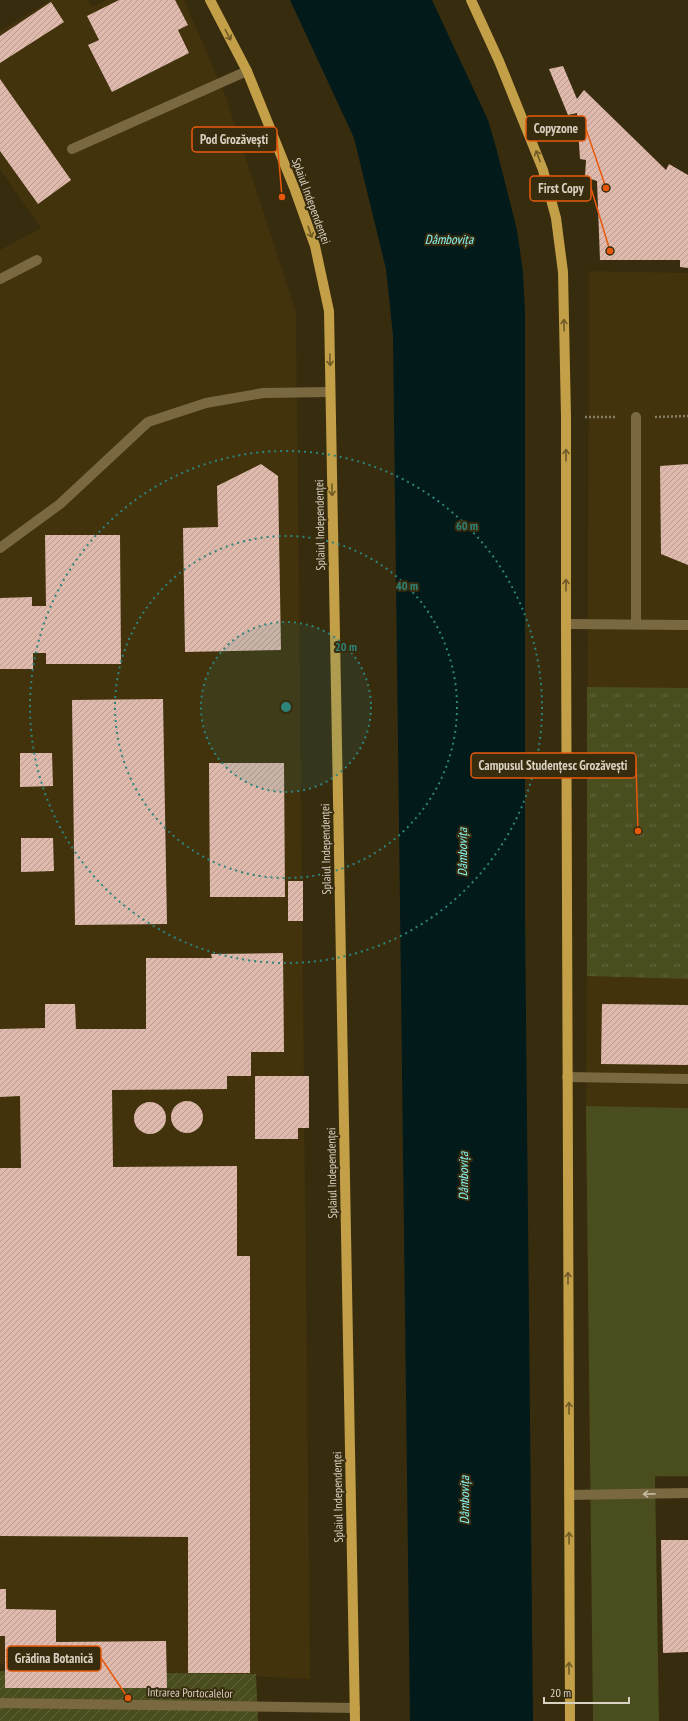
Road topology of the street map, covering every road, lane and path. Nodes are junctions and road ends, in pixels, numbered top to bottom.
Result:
1 (210, 0) edge
2 (471, 0) edge
3 (247, 71) junction
4 (72, 149) dead end
5 (37, 260) dead end
6 (0, 279) edge
7 (330, 392) junction
8 (636, 417) dead end
9 (0, 548) edge
10 (566, 624) junction
11 (636, 625) junction
12 (688, 625) edge
13 (567, 1077) junction
14 (688, 1079) edge
15 (688, 1493) edge
16 (569, 1495) junction
17 (0, 1703) edge
18 (355, 1708) junction
19 (355, 1721) edge
20 (570, 1721) edge

1 -> 3 main road, Splaiul Independenței
10 -> 2 main road
3 - 4 lane
3 -> 7 main road, Splaiul Independenței
5 - 6 lane
7 - 9 lane
7 -> 18 main road, Splaiul Independenței
8 - 11 lane
10 - 11 lane
10 - 13 main road
11 - 12 lane
13 - 14 lane
16 -> 13 main road
15 -> 16 lane
20 -> 16 main road
17 - 18 lane, Intrarea Portocalelor
18 - 19 main road, Splaiul Independenței

